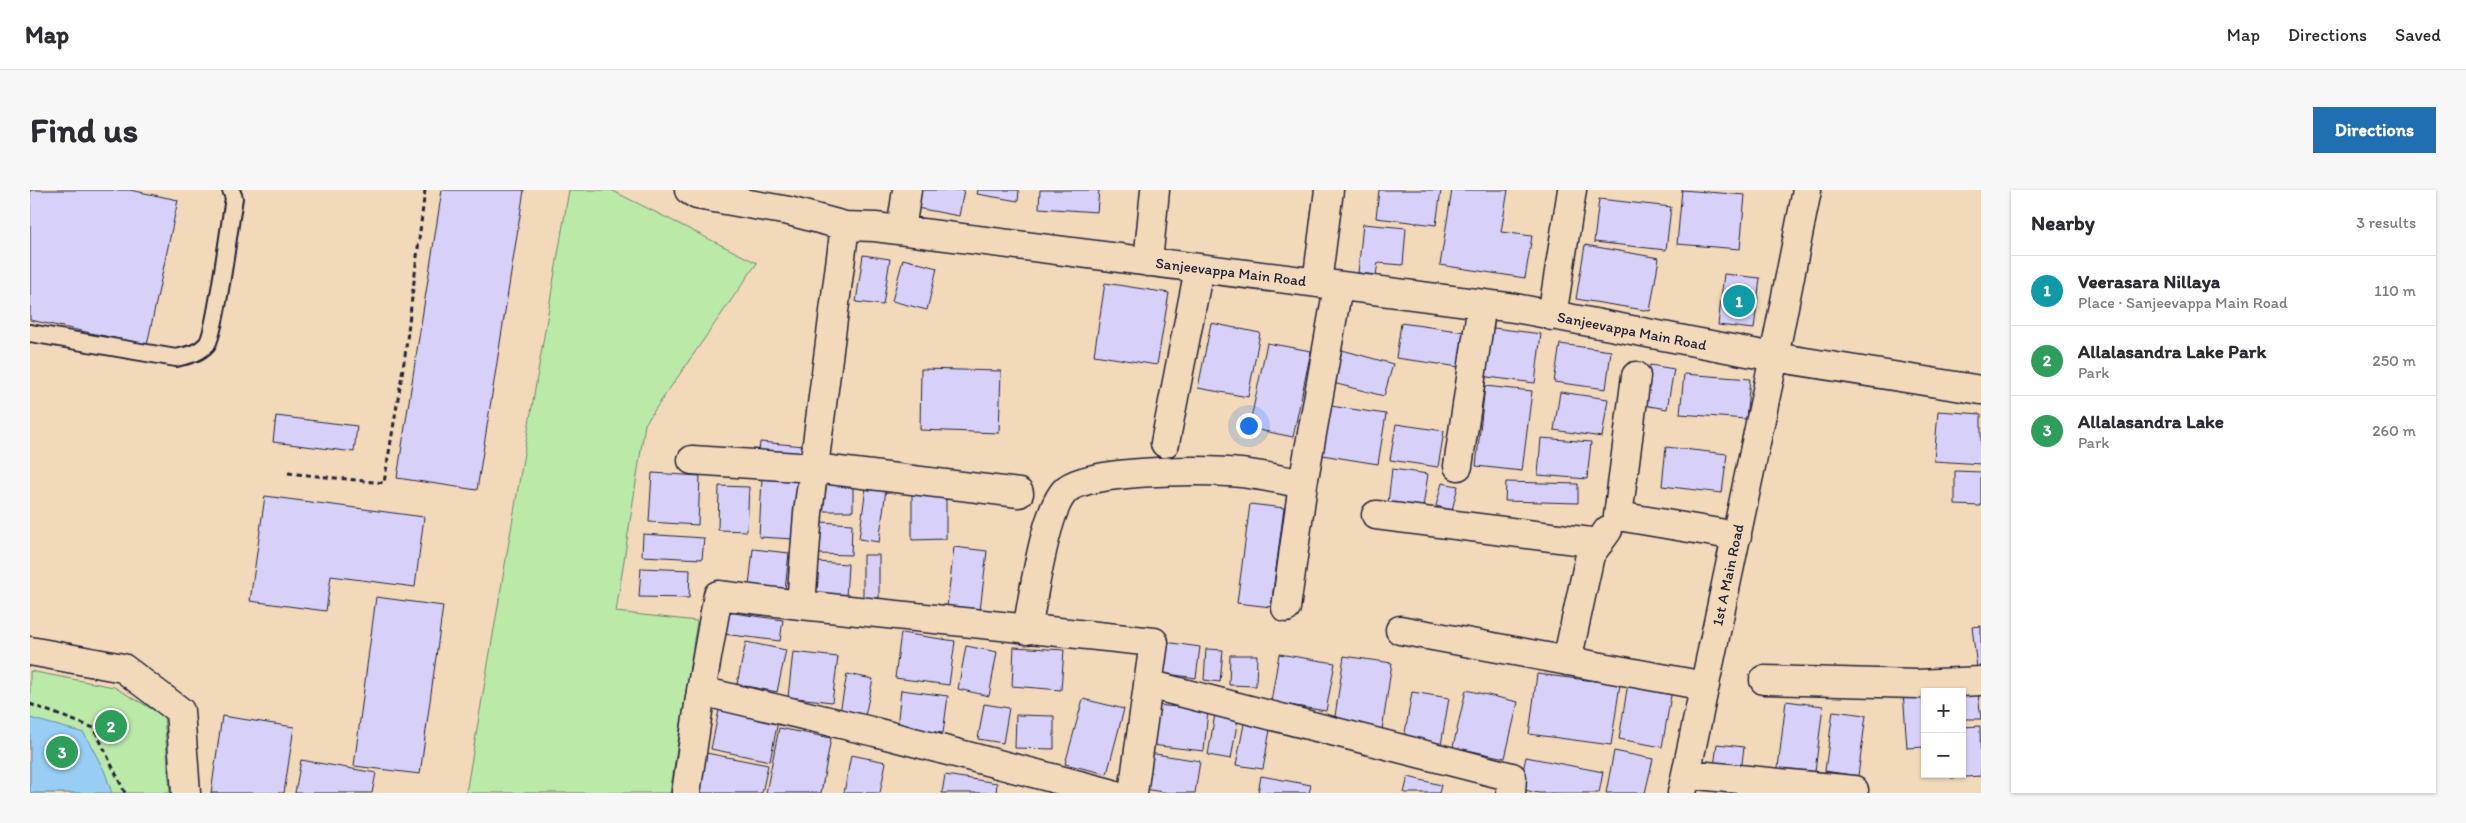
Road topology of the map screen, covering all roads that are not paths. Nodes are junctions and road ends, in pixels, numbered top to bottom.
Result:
1 (231, 190) edge
2 (907, 190) edge
3 (1155, 190) edge
4 (1329, 190) edge
5 (1572, 190) edge
6 (1807, 190) edge
7 (695, 192) edge
8 (845, 226) junction
9 (901, 230) junction
10 (1148, 262) junction
11 (1199, 268) junction
12 (1327, 285) junction
13 (1482, 304) junction
14 (1552, 316) junction
15 (30, 333) edge
16 (1774, 357) junction
17 (1636, 376) dead end
18 (1981, 390) edge
19 (1165, 443) dead end
20 (692, 460) dead end
21 (1458, 466) dead end
22 (814, 468) junction
23 (1303, 484) junction
24 (1019, 493) dead end
25 (1376, 515) dead end
26 (1618, 516) junction
27 (1737, 536) junction
28 (1599, 543) junction
29 (801, 605) junction
30 (1286, 608) dead end
31 (1027, 630) junction
32 (1400, 630) dead end
33 (30, 651) edge
34 (1568, 661) junction
35 (1764, 680) dead end
36 (1981, 681) edge
37 (1148, 684) junction
38 (1705, 686) junction
39 (701, 691) junction
40 (1684, 783) edge
41 (1854, 790) dead end
42 (186, 793) edge
43 (686, 793) edge
44 (1110, 793) edge
45 (1133, 793) edge
46 (1511, 793) edge

1 - 15 lane
2 - 9 street
3 - 10 street
4 - 12 street
5 - 14 street
6 - 16 street, 1st A Main Road
7 - 8 street, Sanjeevappa Main Road
8 - 9 street, Sanjeevappa Main Road
8 - 22 street
9 - 10 street, Sanjeevappa Main Road
10 - 11 street, Sanjeevappa Main Road
11 - 12 street, Sanjeevappa Main Road
11 - 19 street
12 - 13 street, Sanjeevappa Main Road
12 - 23 street
13 - 14 street, Sanjeevappa Main Road
13 - 21 street
14 - 16 street, Sanjeevappa Main Road
16 - 18 street, Sanjeevappa Main Road
16 - 27 street, 1st A Main Road
17 - 26 street
20 - 22 street
22 - 24 street
22 - 29 street
23 - 30 street
23 - 31 street
25 - 28 street
26 - 27 street
26 - 28 street
27 - 38 street, 1st A Main Road
28 - 34 street
29 - 31 street
29 - 39 street
31 - 37 street
32 - 34 street
33 - 42 street
34 - 38 street
35 - 36 street
37 - 45 street
37 - 46 street
38 - 40 street, 1st A Main Road
39 - 43 street
39 - 44 street
40 - 41 street

